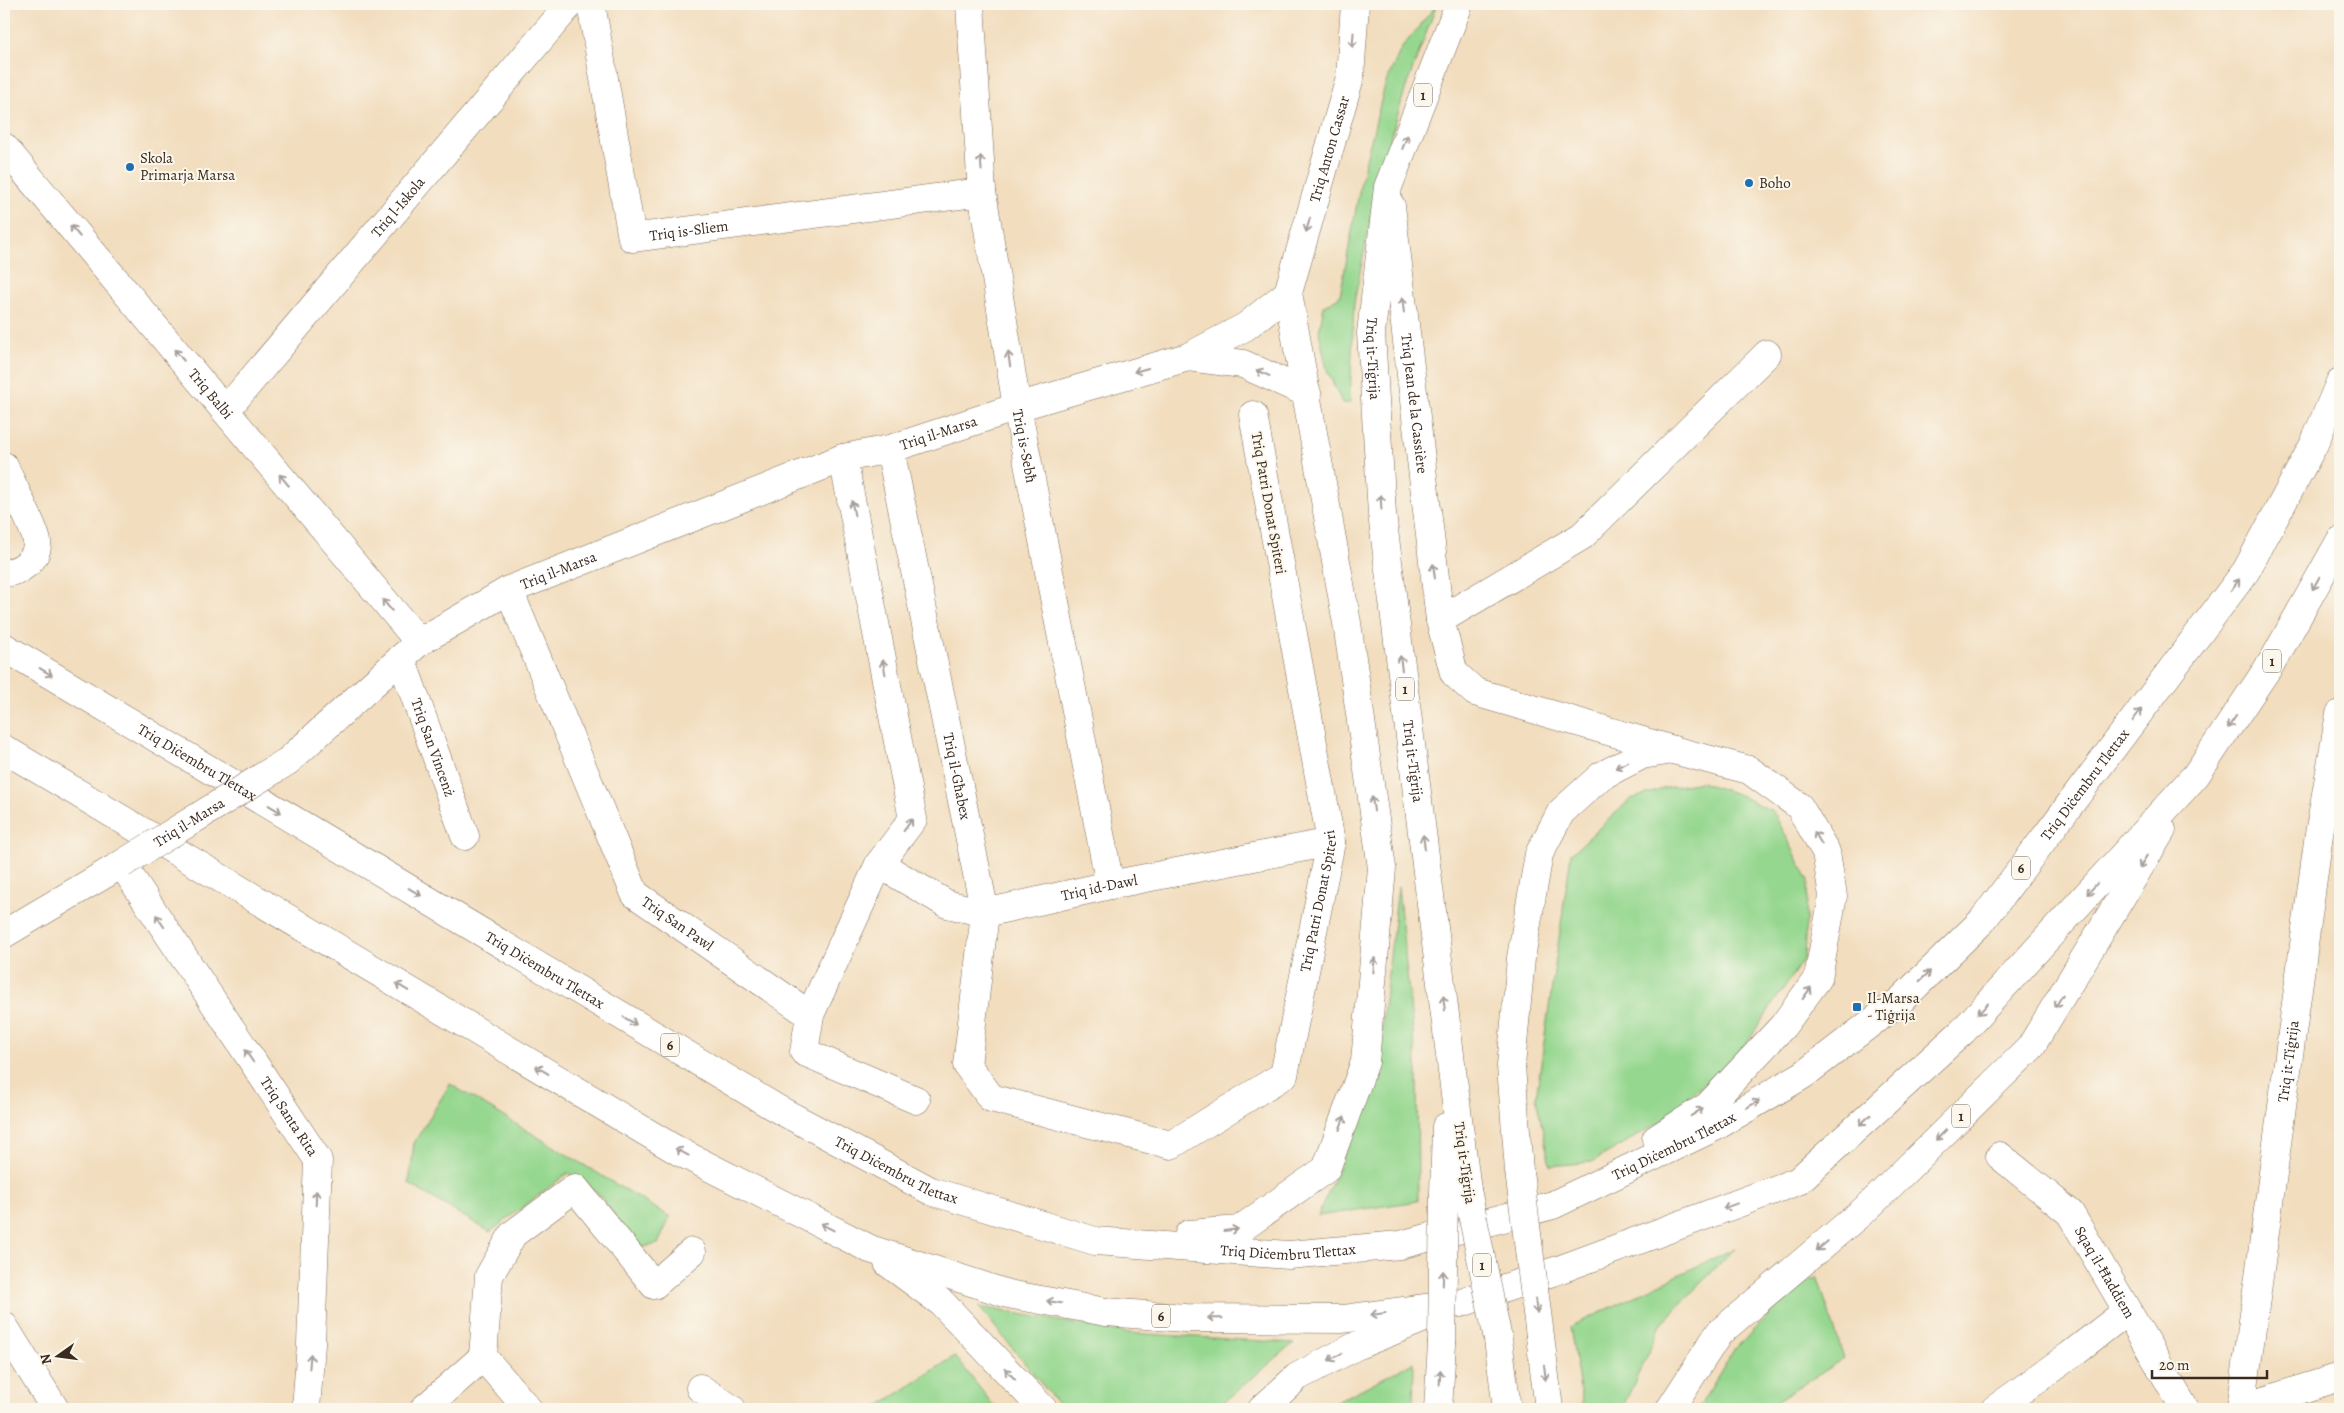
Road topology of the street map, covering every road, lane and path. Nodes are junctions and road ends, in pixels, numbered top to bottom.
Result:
1 (570, 4) edge
2 (591, 4) edge
3 (970, 4) edge
4 (1355, 4) edge
5 (1459, 4) edge
6 (7, 158) edge
7 (1388, 187) junction
8 (982, 192) junction
9 (1288, 293) junction
10 (1767, 354) dead end
11 (1188, 357) junction
12 (2340, 382) edge
13 (1307, 393) junction
14 (1017, 407) junction
15 (226, 410) junction
16 (1253, 415) dead end
17 (890, 448) junction
18 (843, 458) junction
19 (4, 466) edge
20 (2340, 541) edge
21 (4, 573) edge
22 (509, 590) junction
23 (1440, 620) junction
24 (4, 647) edge
25 (410, 650) junction
26 (2340, 714) edge
27 (4, 749) edge
28 (1673, 750) junction
29 (2196, 775) junction
30 (2330, 835) edge
31 (465, 836) dead end
32 (1330, 842) junction
33 (122, 864) junction
34 (879, 864) junction
35 (1110, 885) junction
36 (985, 913) junction
37 (4, 934) edge
38 (810, 1015) junction
39 (991, 1098) joint
40 (916, 1100) dead end
41 (2000, 1156) dead end
42 (1455, 1192) junction
43 (1553, 1205) junction
44 (1095, 1241) junction
45 (870, 1249) junction
46 (692, 1252) dead end
47 (1461, 1303) junction
48 (2127, 1311) junction
49 (4, 1326) edge
50 (483, 1357) junction
51 (2340, 1377) edge
52 (700, 1388) dead end
53 (2021, 1401) edge
54 (2241, 1408) edge
55 (55, 1409) edge
56 (306, 1409) edge
57 (424, 1409) edge
58 (528, 1409) edge
59 (732, 1409) edge
60 (1043, 1409) edge
61 (1262, 1409) edge
62 (1438, 1409) edge
63 (1507, 1409) edge
64 (1549, 1409) edge
65 (1670, 1409) edge
66 (1995, 1409) edge
67 (2185, 1409) edge

1 - 15 main road, Triq l-Iskola
2 - 8 main road, Triq is-Sliem
8 -> 3 main road, Triq is-Sebħ
4 -> 9 main road, Triq Anton Cassar
7 -> 5 main road, Triq it-Tiġrija / 1
15 -> 6 main road, Triq Balbi
23 -> 7 main road, Triq Jean de la Cassière
42 -> 7 main road, Triq it-Tiġrija / 1
14 -> 8 main road, Triq is-Sebħ
9 - 11 main road, Triq il-Marsa
9 - 13 main road
10 - 23 main road
13 -> 11 main road, Triq il-Marsa
11 -> 14 main road, Triq il-Marsa
43 -> 12 main road, Triq Diċembru Tlettax / 6
44 -> 13 main road
14 - 17 main road, Triq il-Marsa
14 - 35 main road, Triq is-Sebħ
25 -> 15 main road, Triq Balbi
16 - 32 main road, Triq Patri Donat Spiteri
17 - 18 main road, Triq il-Marsa
17 - 36 main road, Triq il-Għabex
18 - 22 main road, Triq il-Marsa
34 -> 18 main road
19 - 21 main road
20 -> 29 main road, 1
22 - 25 main road, Triq il-Marsa
22 - 38 main road, Triq San Pawl
23 - 28 main road, Triq Jean de la Cassière
24 -> 44 main road, Triq Diċembru Tlettax / 6
25 - 31 main road, Triq San Vincenż
25 - 33 main road, Triq il-Marsa, bridge
26 - 30 main road, Triq it-Tiġrija
45 -> 27 main road, 6
43 -> 28 main road, Triq Jean de la Cassière
28 -> 64 main road, bridge
29 -> 47 main road, 6
29 -> 65 main road, 1
30 - 54 main road, Triq it-Tiġrija
32 - 35 main road, Triq id-Dawl
32 - 39 main road, Triq Patri Donat Spiteri
33 - 37 main road, Triq il-Marsa
56 -> 33 main road, Triq Santa Rita
34 - 36 main road, Triq id-Dawl
34 - 38 main road
35 - 36 main road, Triq id-Dawl
36 - 39 main road, Triq il-Għabex
38 - 40 main road
41 - 48 main road, Sqaq il-Ħaddiem
62 -> 42 main road, bridge
42 - 63 main road, Triq it-Tiġrija / 1, bridge
43 - 44 main road, Triq Diċembru Tlettax / 6
47 -> 45 main road, 6
60 -> 45 main road
46 - 50 main road
47 -> 61 main road
48 - 53 main road
48 - 67 main road, Sqaq il-Ħaddiem
49 - 55 main road
50 - 57 main road
50 - 58 main road
51 - 54 main road
52 - 59 main road
53 - 66 main road

